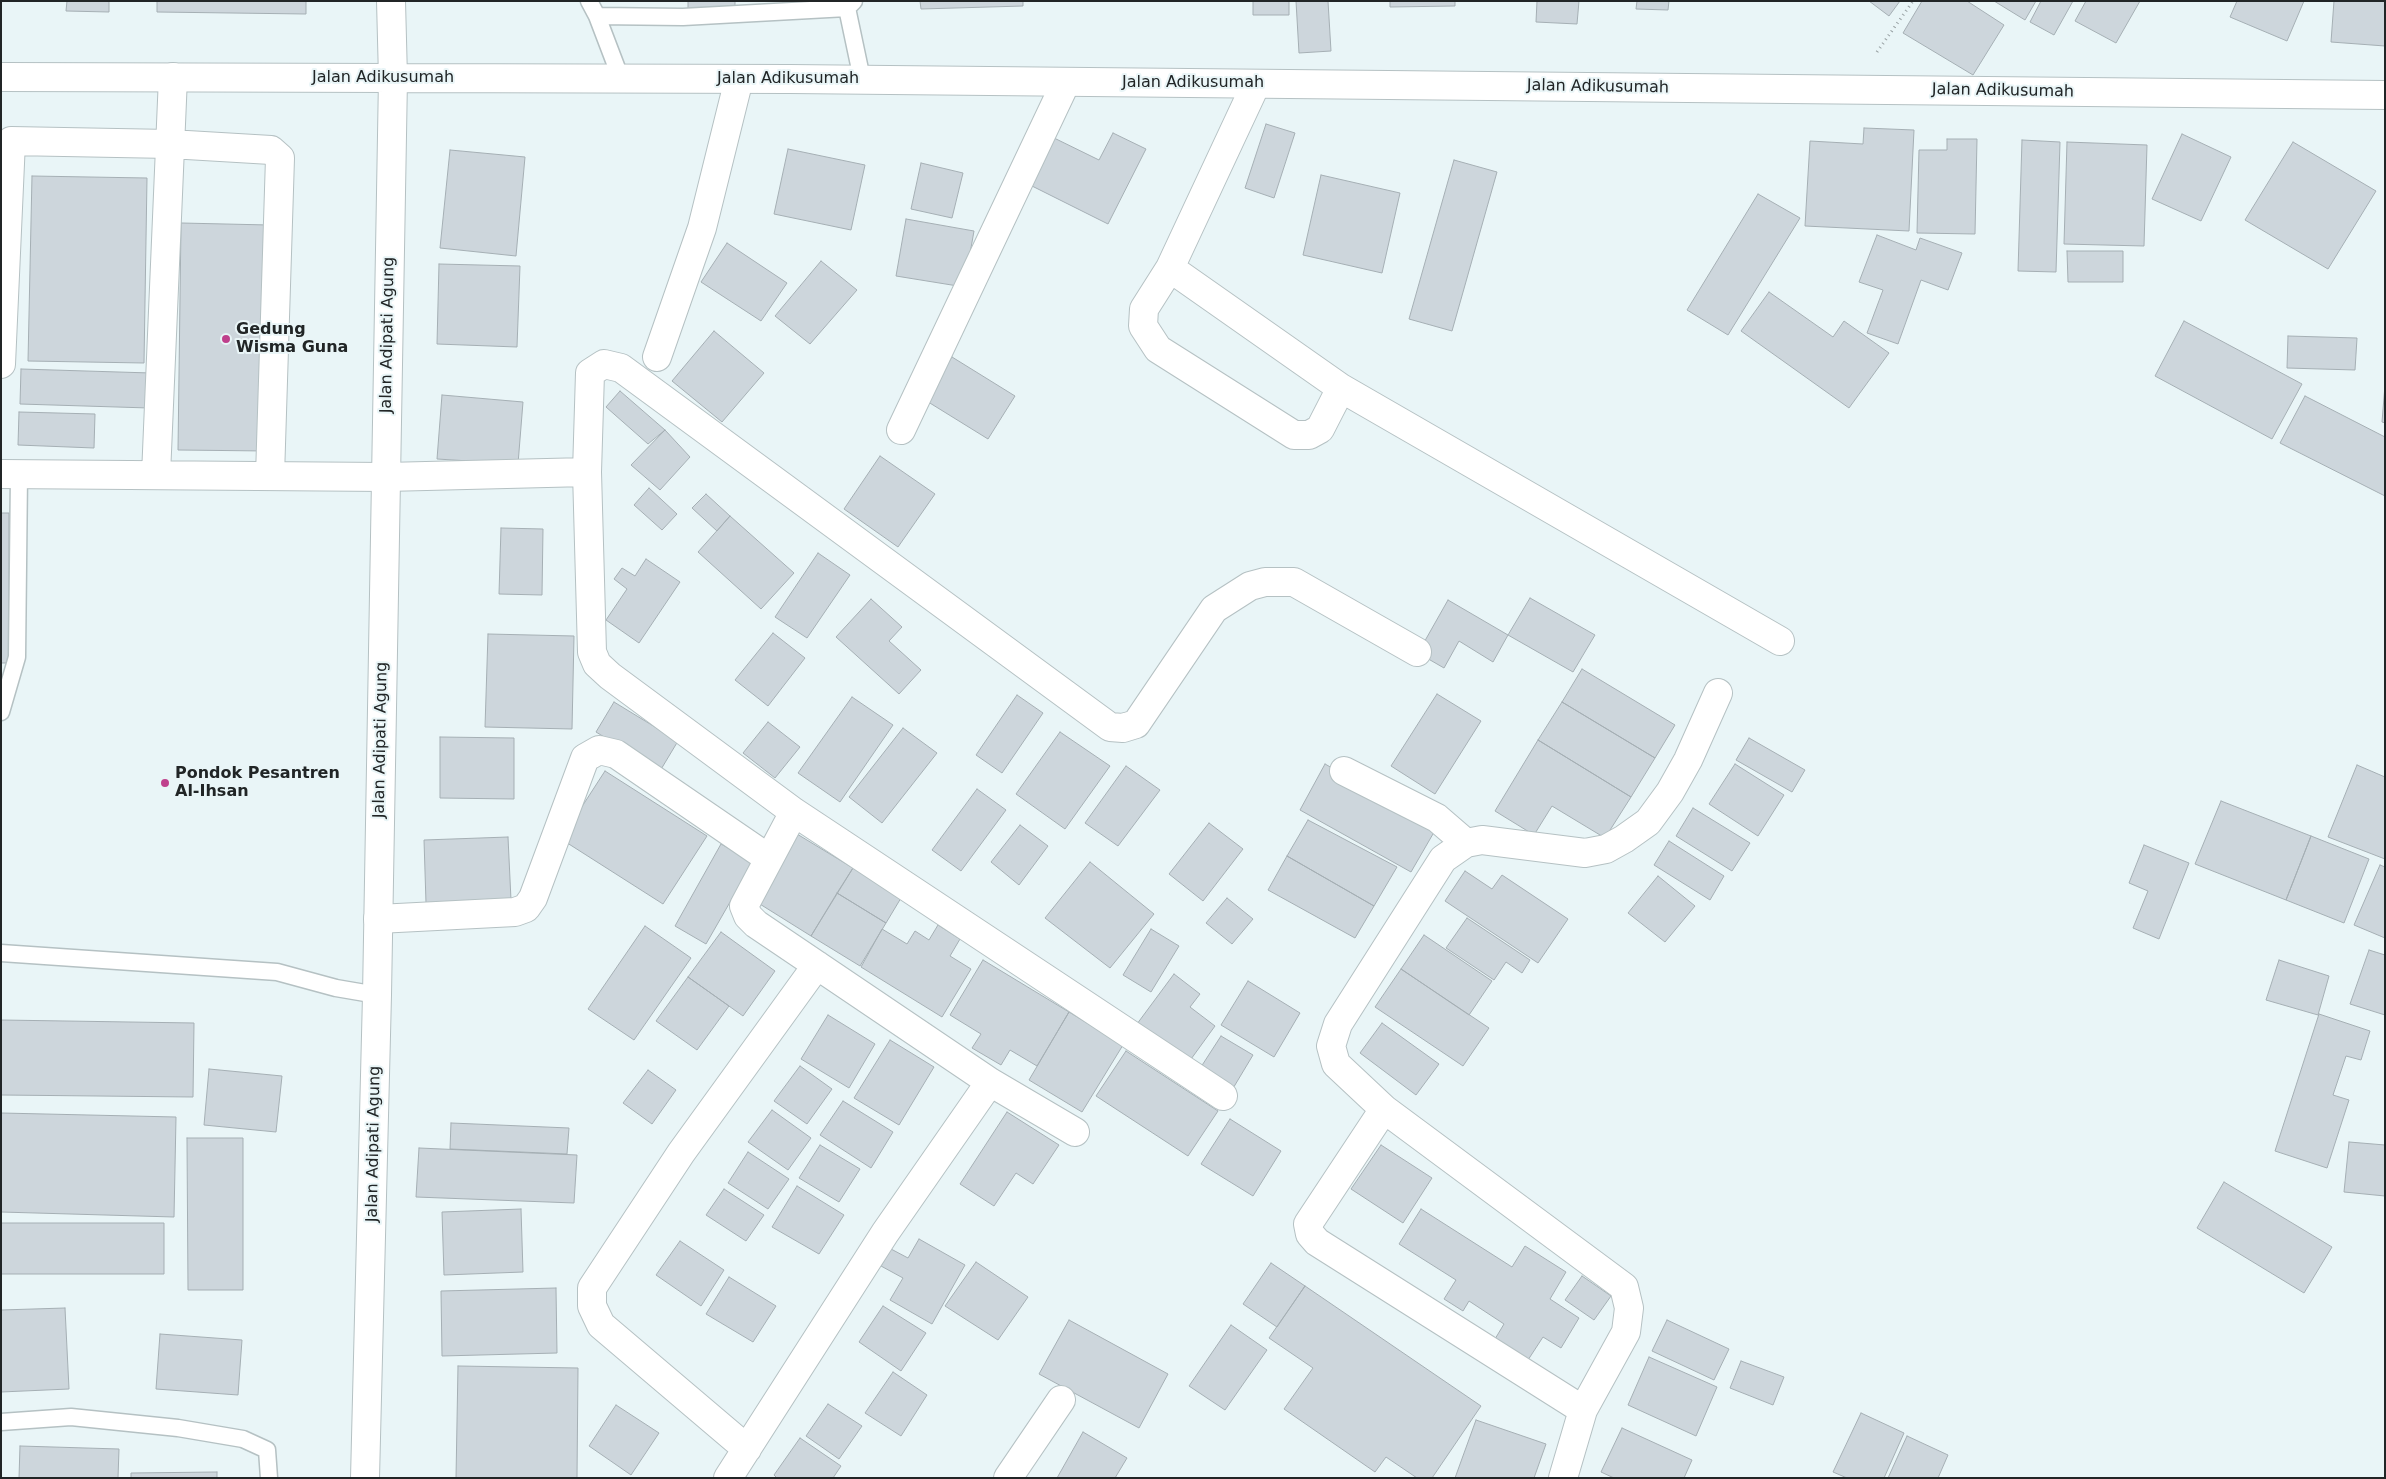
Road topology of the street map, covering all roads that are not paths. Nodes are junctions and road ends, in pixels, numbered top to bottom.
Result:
1 (391, 1) edge
2 (589, 1) edge
3 (850, 5) edge
4 (598, 16) junction
5 (1, 77) edge
6 (173, 77) junction
7 (393, 78) junction
8 (621, 79) junction
9 (739, 79) junction
10 (862, 80) junction
11 (1066, 82) junction
12 (1256, 84) junction
13 (2385, 95) edge
14 (6, 141) edge
15 (170, 144) junction
16 (1170, 268) junction
17 (657, 357) dead end
18 (1, 364) edge
19 (1341, 388) junction
20 (901, 430) dead end
21 (587, 472) junction
22 (10, 474) edge
23 (156, 475) junction
24 (270, 476) junction
25 (386, 477) junction
26 (1780, 641) dead end
27 (1417, 652) dead end
28 (1718, 693) dead end
29 (1, 712) edge
30 (1344, 770) dead end
31 (794, 812) junction
32 (1466, 844) junction
33 (768, 858) junction
34 (378, 919) junction
35 (1, 953) edge
36 (817, 965) junction
37 (377, 995) junction
38 (990, 1082) junction
39 (1223, 1096) dead end
40 (1384, 1108) junction
41 (1075, 1132) dead end
42 (1061, 1400) dead end
43 (1583, 1410) junction
44 (1, 1422) edge
45 (747, 1449) junction
46 (269, 1478) edge
47 (365, 1478) edge
48 (728, 1478) edge
49 (1008, 1478) edge
50 (1563, 1478) edge

1 - 7 street, Jalan Adipati Agung
2 - 4 lane
3 - 4 lane
3 - 10 lane
4 - 8 lane
5 - 6 street, Jalan Adikusumah
6 - 7 street, Jalan Adikusumah
6 - 15 street
7 - 8 street, Jalan Adikusumah
7 - 25 street, Jalan Adipati Agung
8 - 9 street, Jalan Adikusumah
9 - 10 street, Jalan Adikusumah
9 - 17 street
10 - 11 street, Jalan Adikusumah
11 - 12 street, Jalan Adikusumah
11 - 20 street
12 - 13 street, Jalan Adikusumah
12 - 16 street
14 - 15 street
14 - 18 street
15 - 23 street
15 - 24 street
16 - 19 street
16 - 19 street
19 - 26 street
21 - 25 street
21 - 27 street
21 - 31 street
22 - 23 street
22 - 29 lane
23 - 24 street
24 - 25 street
25 - 34 street, Jalan Adipati Agung
28 - 32 street
30 - 32 street
31 - 33 street
31 - 39 street
32 - 40 street
33 - 34 street
33 - 36 street
34 - 37 street, Jalan Adipati Agung
35 - 37 lane
36 - 38 street
36 - 45 street
37 - 47 street, Jalan Adipati Agung
38 - 41 street
38 - 45 street
40 - 43 street
40 - 43 street
42 - 49 street
43 - 50 street
44 - 46 lane
45 - 48 street

